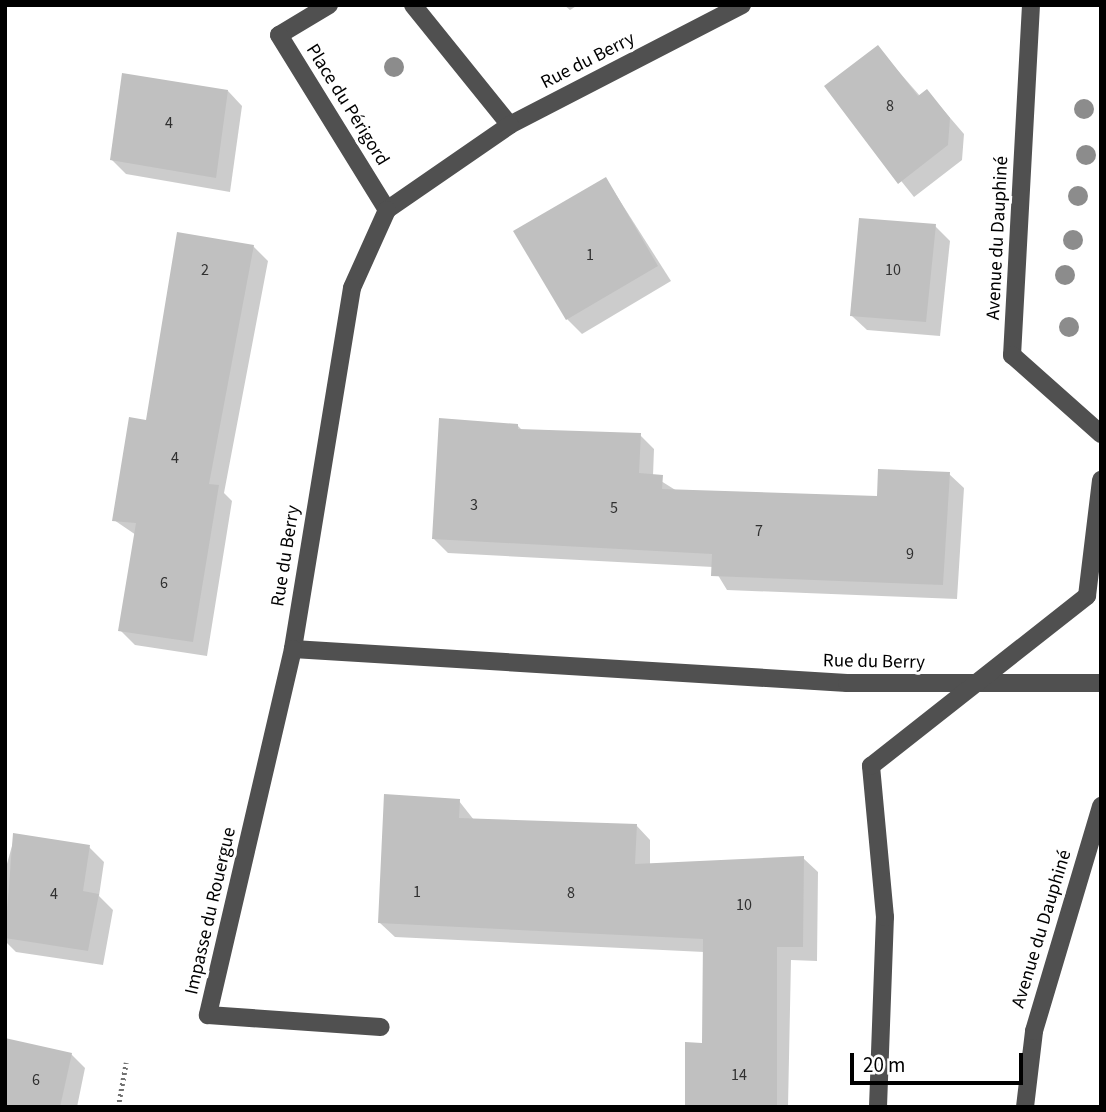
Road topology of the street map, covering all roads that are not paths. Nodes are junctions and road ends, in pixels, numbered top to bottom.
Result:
1 (328, 5) edge
2 (413, 5) edge
3 (742, 5) edge
4 (1031, 5) edge
5 (510, 125) junction
6 (387, 210) junction
7 (1101, 434) edge
8 (1101, 480) edge
9 (293, 649) junction
10 (1101, 683) edge
11 (973, 685) junction
12 (1101, 806) edge
13 (381, 1027) dead end
14 (878, 1107) edge
15 (1024, 1107) edge

1 - 6 street, Place du Périgord
2 - 5 street
3 - 5 street, Rue du Berry
4 - 7 street, Avenue du Dauphiné
5 - 6 street, Rue du Berry
6 - 9 street, Rue du Berry
8 - 11 street
9 - 11 street, Rue du Berry
9 - 13 street, Impasse du Rouergue
10 - 11 street
11 - 14 street
12 - 15 street, Avenue du Dauphiné

